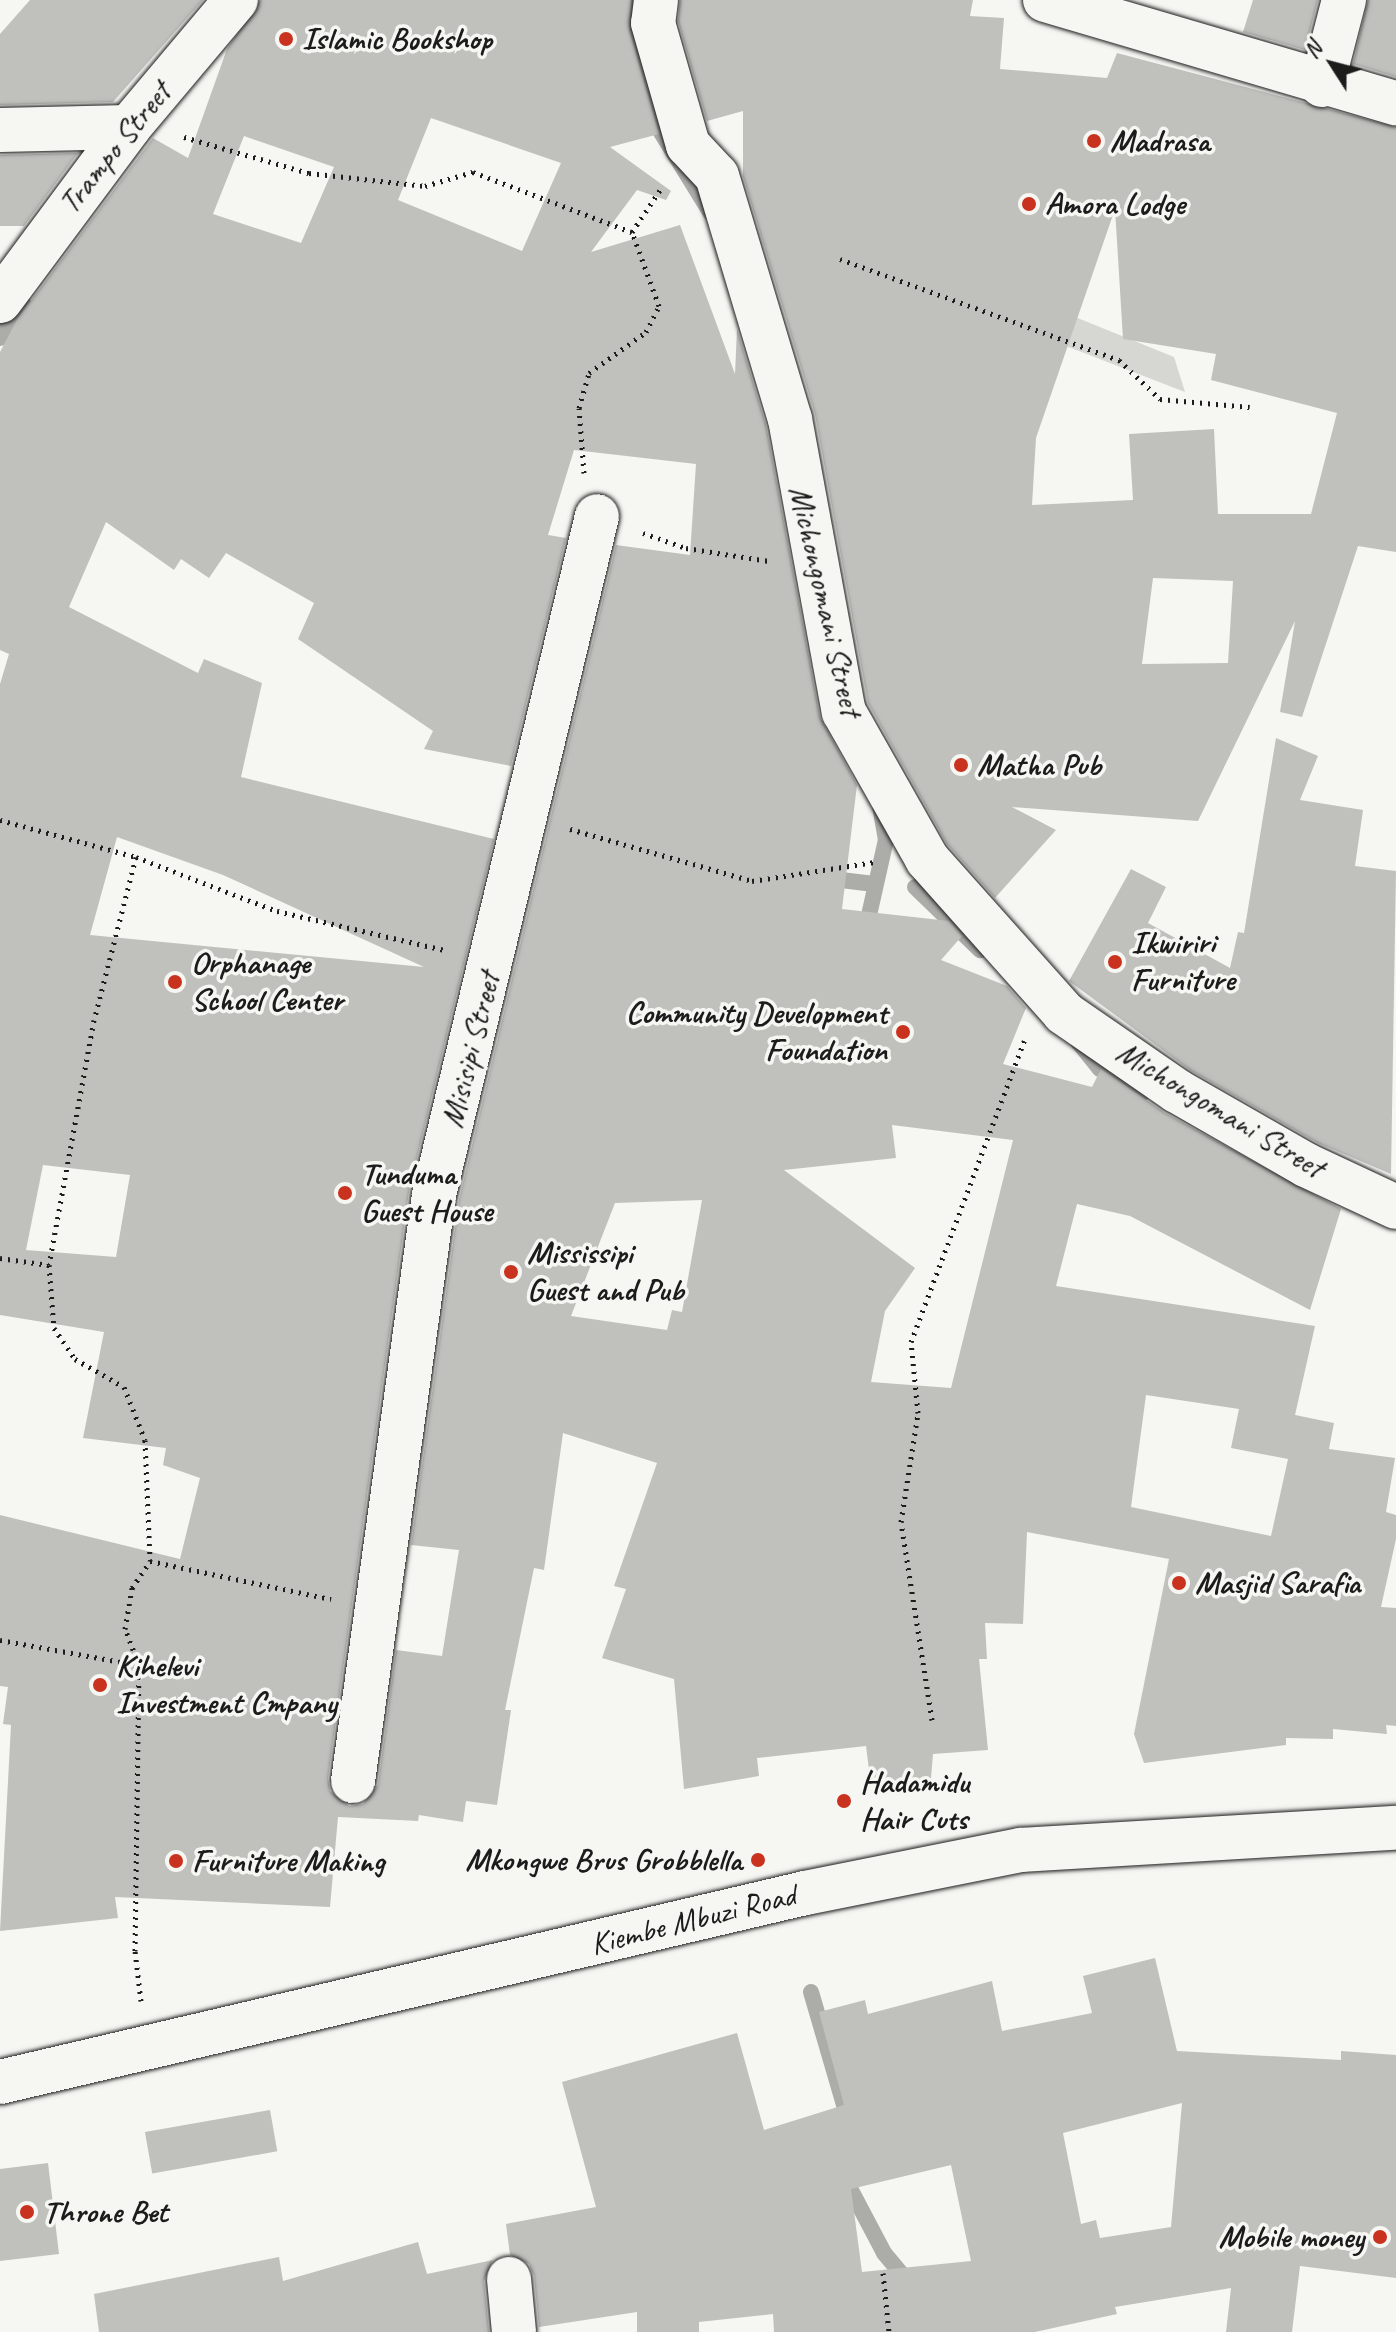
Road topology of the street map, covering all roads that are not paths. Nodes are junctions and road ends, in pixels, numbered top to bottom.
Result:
1 (236, 0) edge
2 (656, 0) edge
3 (1045, 0) edge
4 (1344, 0) edge
5 (1322, 85) junction
6 (1396, 103) edge
7 (129, 127) junction
8 (0, 130) edge
9 (0, 301) edge
10 (597, 516) road end
11 (1396, 1207) edge
12 (353, 1781) dead end
13 (1396, 1828) edge
14 (0, 2082) edge
15 (509, 2279) dead end
16 (514, 2332) edge

1 - 7 street, Trampo Street
2 - 11 street, Michongomani Street
3 - 5 street
4 - 5 street
5 - 6 street
7 - 8 street
7 - 9 street, Trampo Street
10 - 12 street, Misisipi Street
13 - 14 street, Kiembe Mbuzi Road
15 - 16 street

